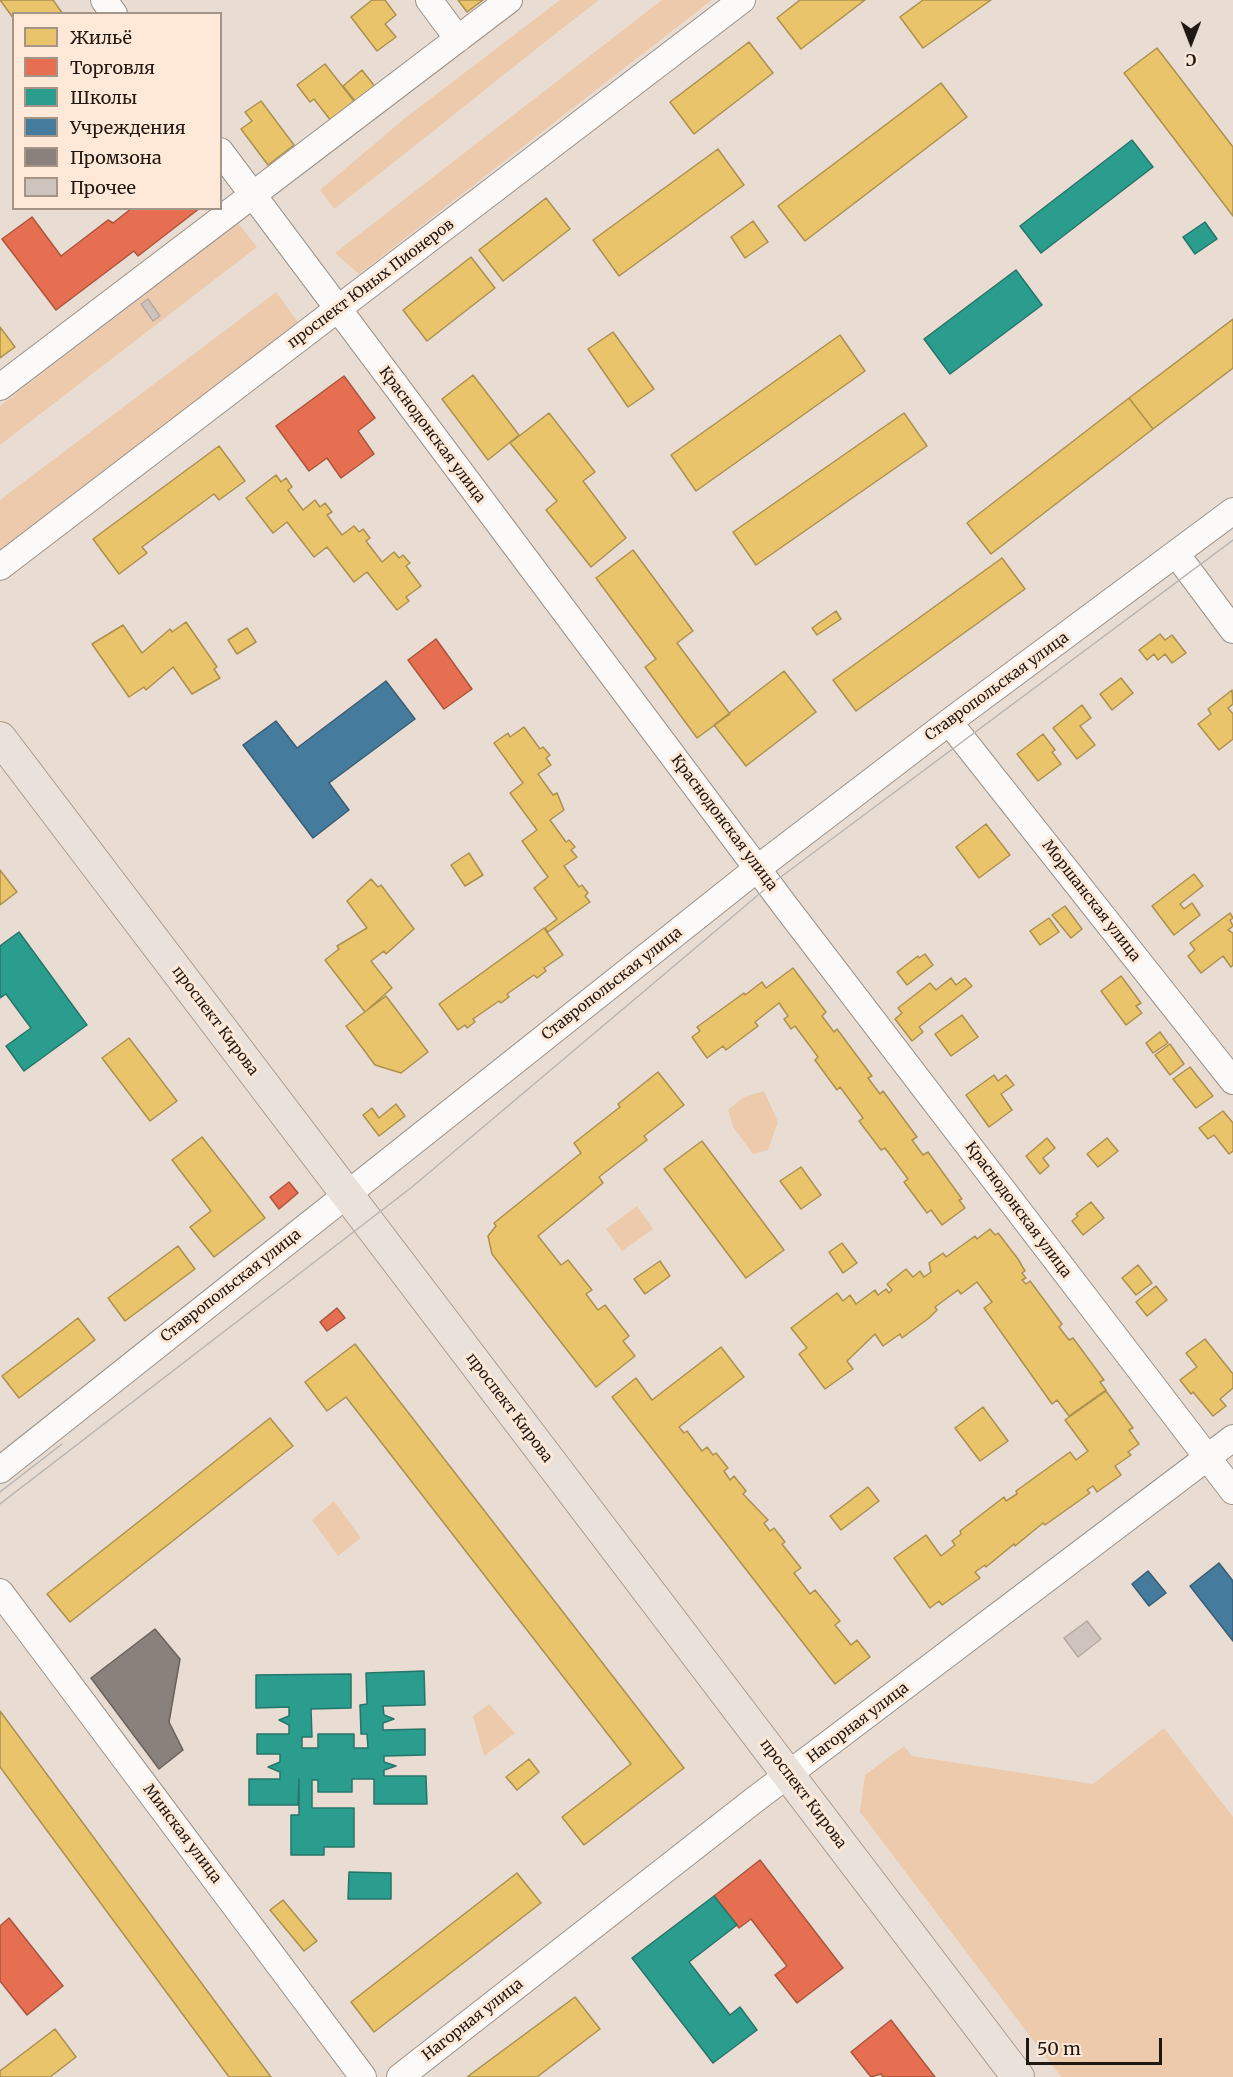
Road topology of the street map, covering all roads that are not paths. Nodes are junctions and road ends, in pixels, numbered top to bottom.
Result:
1 (429, 0) edge
2 (509, 0) edge
3 (742, 0) edge
4 (458, 39) junction
5 (222, 154) edge
6 (254, 194) junction
7 (337, 309) junction
8 (0, 387) edge
9 (1233, 511) edge
10 (1177, 555) junction
11 (0, 567) edge
12 (1233, 630) edge
13 (949, 722) junction
14 (0, 738) edge
15 (758, 868) junction
16 (1233, 1081) edge
17 (347, 1194) junction
18 (1233, 1438) edge
19 (1208, 1457) junction
20 (0, 1470) edge
21 (1233, 1491) edge
22 (0, 1592) edge
23 (789, 1775) junction
24 (363, 2077) edge
25 (400, 2077) edge
26 (1018, 2077) edge

1 - 4 street
2 - 4 street
3 - 7 street, проспект Юных Пионеров
4 - 6 street
5 - 6 street, Краснодонская улица
6 - 7 street, Краснодонская улица
6 - 8 street
7 - 11 street, проспект Юных Пионеров
7 - 15 street, Краснодонская улица
9 - 10 street, Ставропольская улица
10 - 12 street
10 - 13 street, Ставропольская улица
13 - 15 street, Ставропольская улица
13 - 16 street, Моршанская улица
14 - 17 main road, проспект Кирова
15 - 17 street, Ставропольская улица
15 - 19 street, Краснодонская улица
17 - 20 street, Ставропольская улица
17 - 23 main road, проспект Кирова
18 - 19 street, Нагорная улица
19 - 21 street, Краснодонская улица
19 - 23 street, Нагорная улица
22 - 24 street, Минская улица
23 - 25 street, Нагорная улица
23 - 26 main road, проспект Кирова

